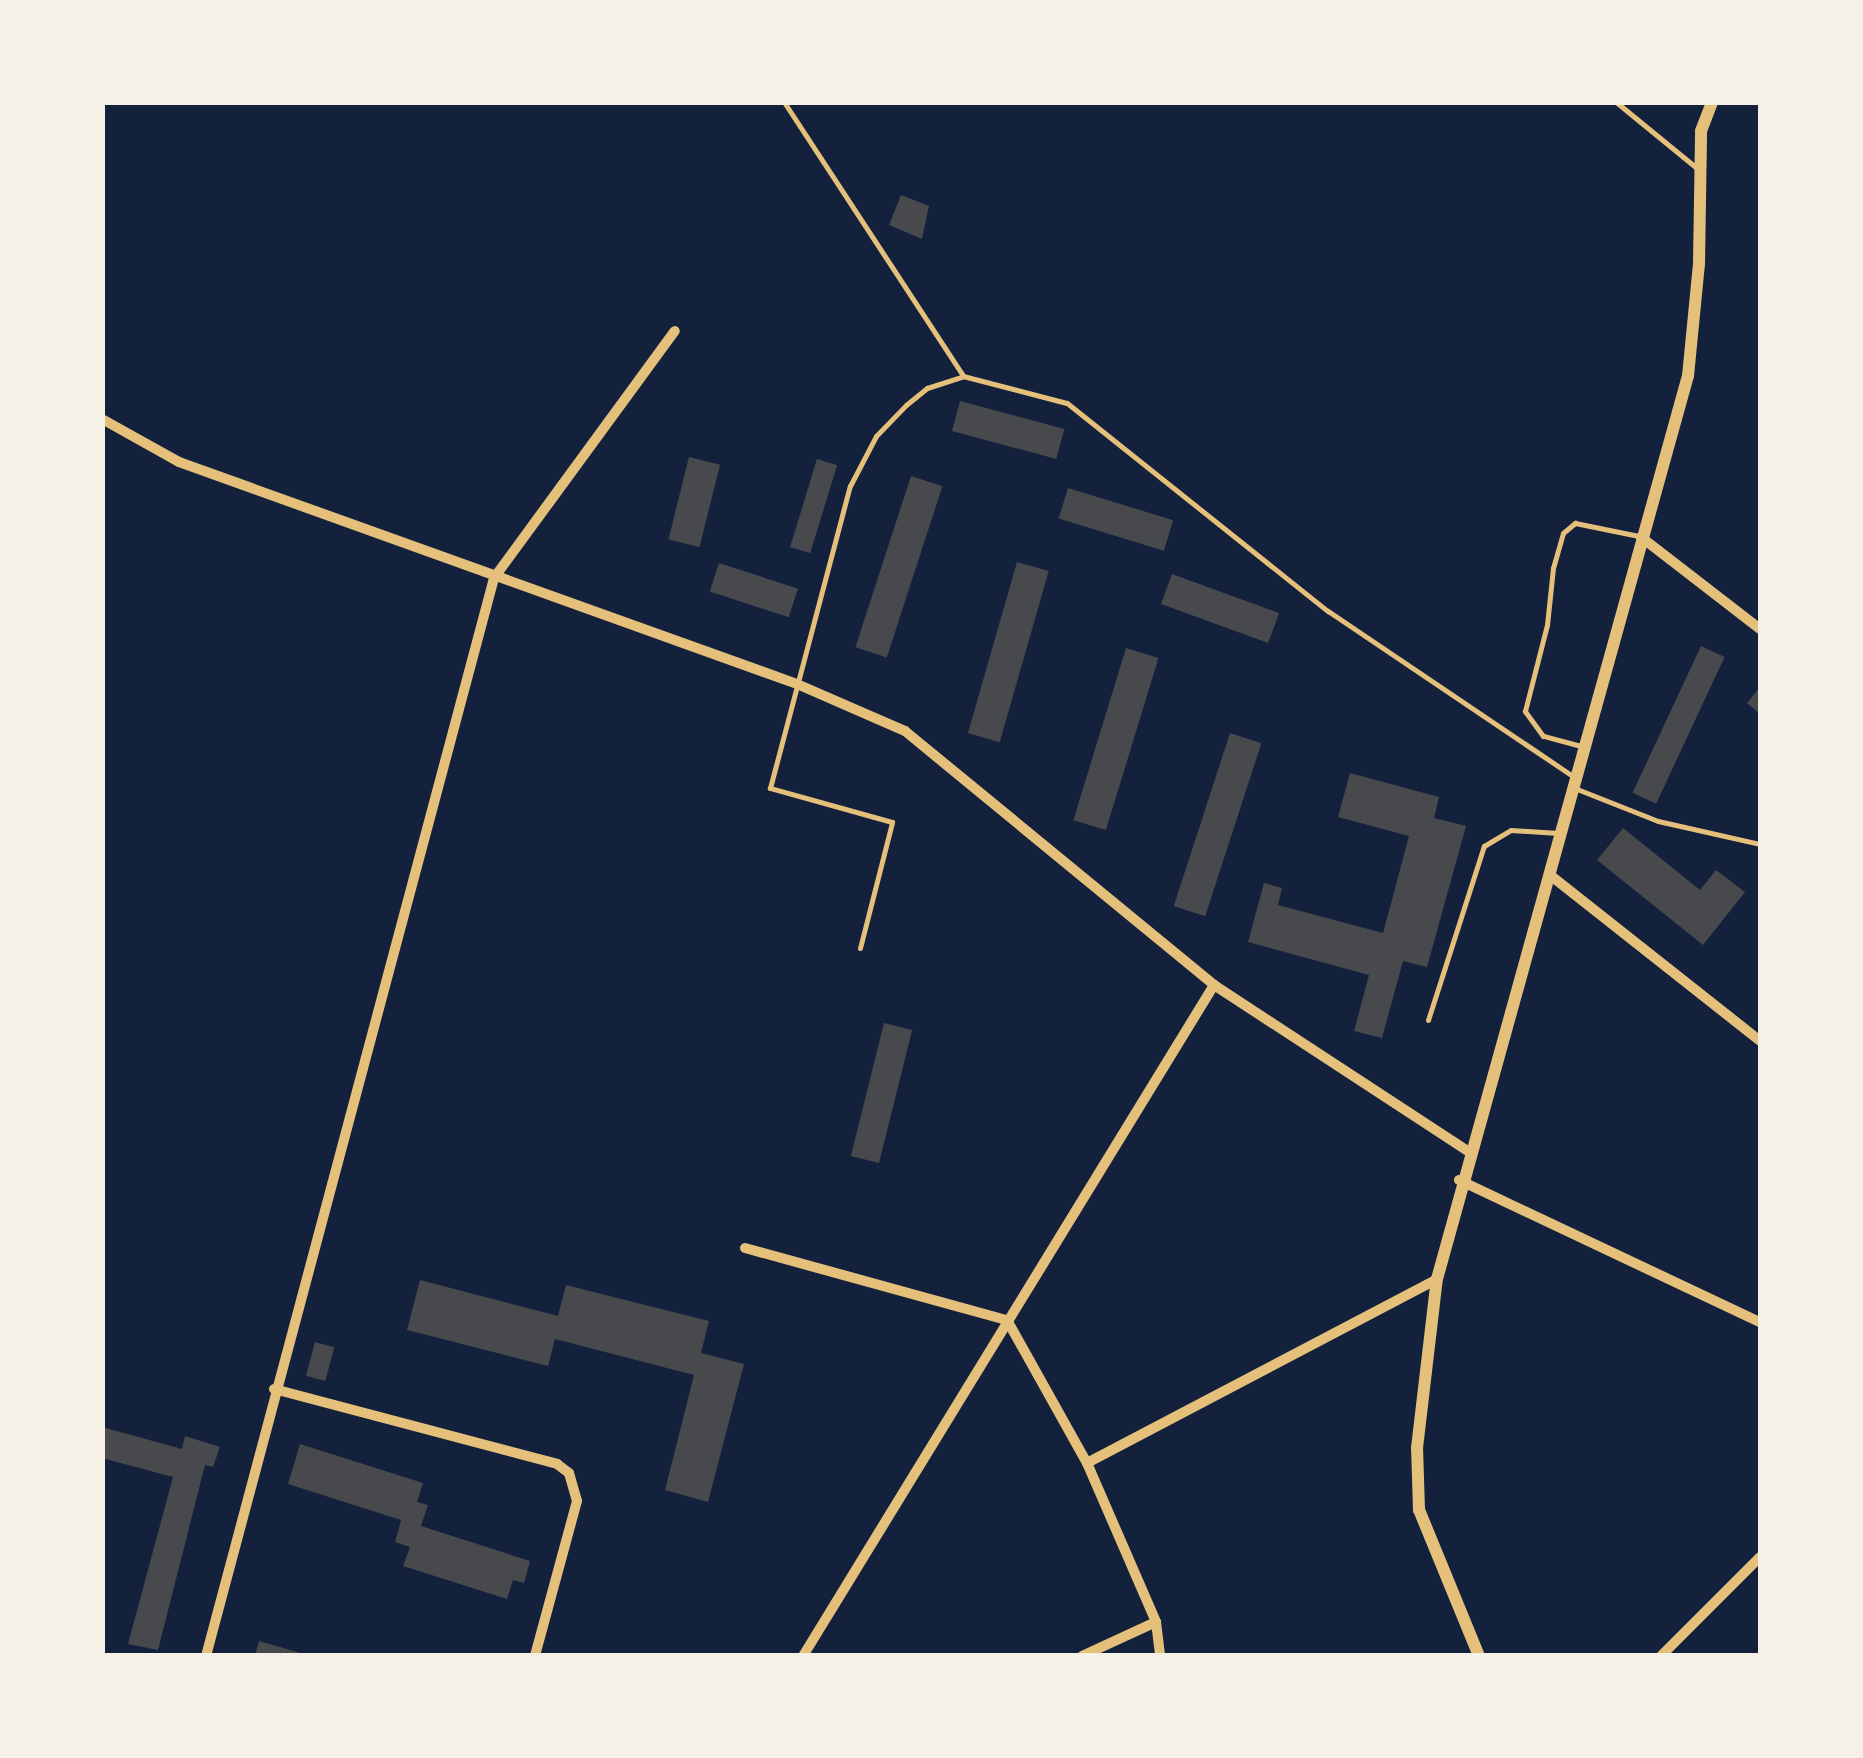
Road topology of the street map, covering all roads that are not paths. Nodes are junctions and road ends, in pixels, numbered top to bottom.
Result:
1 (784, 102) edge
2 (1616, 102) edge
3 (1712, 102) edge
4 (1700, 172) junction
5 (675, 331) dead end
6 (962, 376) junction
7 (102, 419) edge
8 (1640, 536) junction
9 (494, 578) junction
10 (1760, 629) edge
11 (797, 684) junction
12 (1584, 746) junction
13 (1574, 782) junction
14 (1561, 833) junction
15 (1760, 844) edge
16 (1550, 875) junction
17 (860, 948) dead end
18 (1214, 985) junction
19 (1428, 1020) dead end
20 (1760, 1040) edge
21 (1468, 1151) junction
22 (1459, 1180) junction
23 (745, 1248) dead end
24 (1436, 1280) junction
25 (1007, 1320) junction
26 (1760, 1322) edge
27 (274, 1388) junction
28 (1087, 1463) junction
29 (1760, 1558) edge
30 (1156, 1622) junction
31 (206, 1656) edge
32 (535, 1656) edge
33 (803, 1656) edge
34 (1082, 1656) edge
35 (1160, 1656) edge
36 (1479, 1656) edge
37 (1661, 1656) edge

1 - 6 lane
2 - 4 lane
3 - 4 street
4 - 8 street
5 - 9 street
6 - 11 lane
6 - 13 lane
7 - 9 street
8 - 10 street
8 - 12 street
8 - 12 lane
9 - 11 street
9 - 27 street
11 - 17 lane
11 - 18 street
12 - 13 street
13 - 14 street
13 - 15 lane
14 - 16 street
14 - 19 lane
16 - 20 street
16 - 21 street
18 - 21 street
18 - 25 street
21 - 22 street
22 - 24 street
22 - 26 street
23 - 25 street
24 - 28 street
24 - 36 street
25 - 28 street
25 - 33 street
27 - 31 street
27 - 32 street
28 - 30 street
29 - 37 street
30 - 34 street
30 - 35 street

